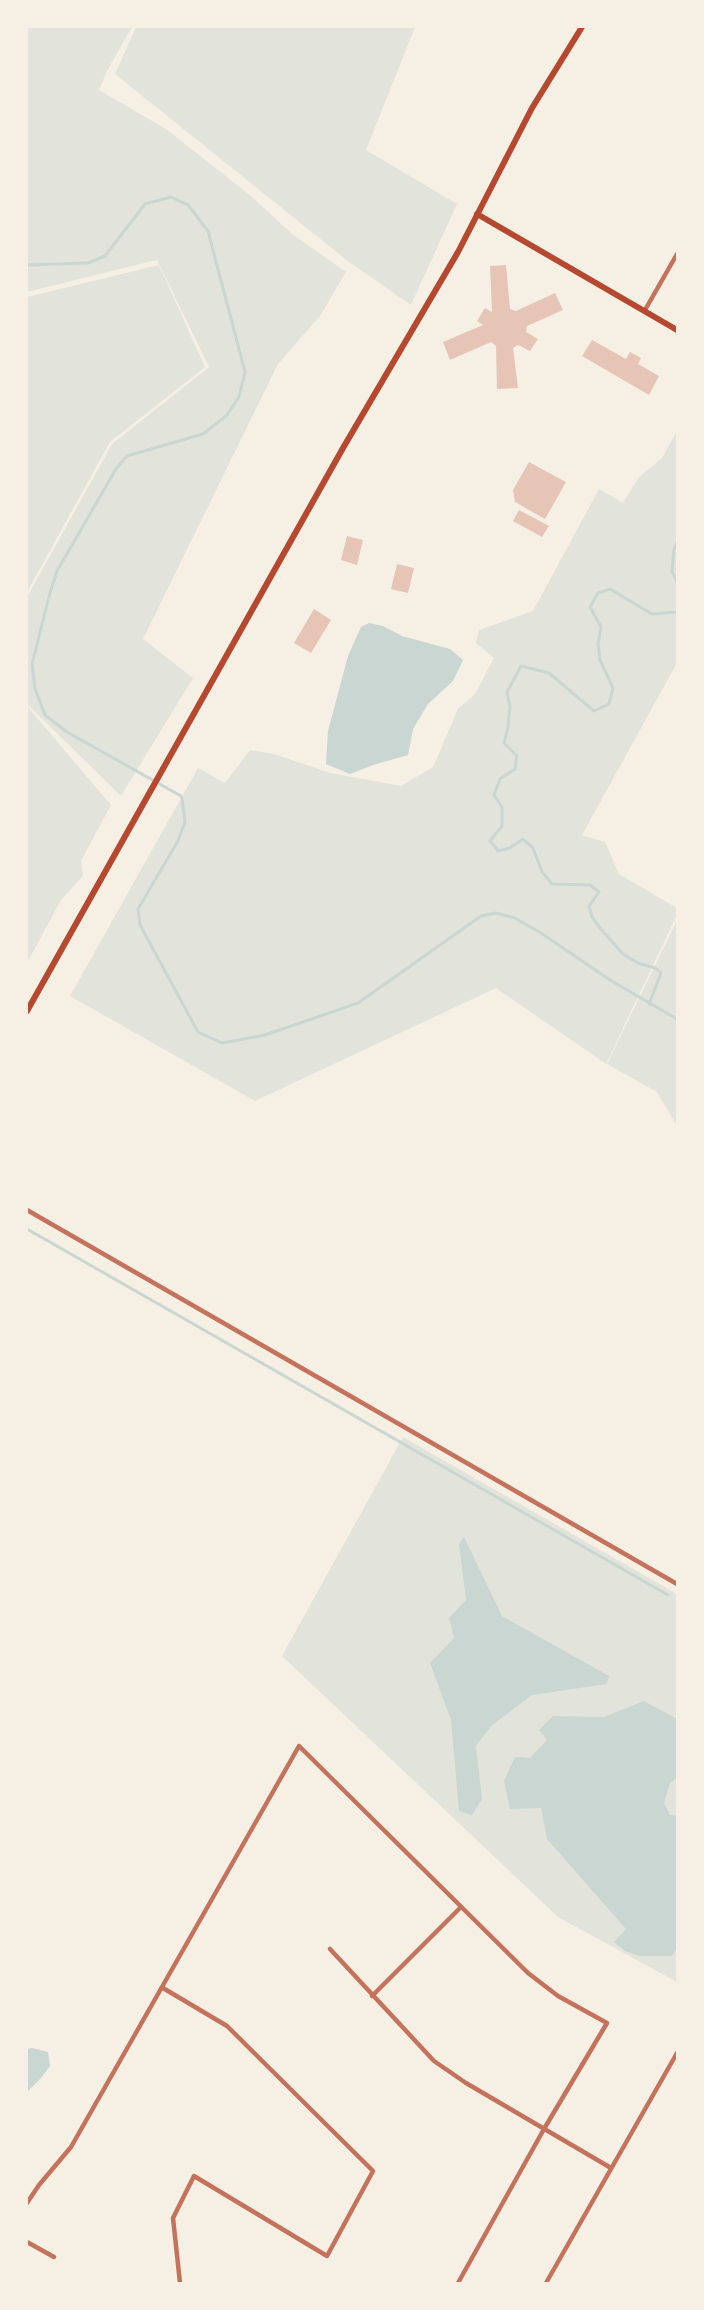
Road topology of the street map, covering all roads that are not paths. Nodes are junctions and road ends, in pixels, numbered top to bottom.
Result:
1 (582, 27) edge
2 (477, 214) junction
3 (677, 254) edge
4 (645, 310) junction
5 (677, 330) edge
6 (27, 1011) edge
7 (27, 1209) edge
8 (677, 1584) edge
9 (461, 1907) junction
10 (330, 1949) dead end
11 (163, 1988) junction
12 (372, 1996) junction
13 (677, 2053) edge
14 (544, 2129) junction
15 (611, 2168) junction
16 (27, 2203) edge
17 (27, 2242) edge
18 (54, 2257) dead end
19 (180, 2283) edge
20 (458, 2283) edge
21 (546, 2283) edge

1 - 2 main road
2 - 4 main road
2 - 6 main road
3 - 4 street
4 - 5 main road
7 - 8 street
9 - 11 street
9 - 12 street
9 - 14 street
10 - 12 street
11 - 16 street
11 - 19 street
12 - 14 street
13 - 15 street
14 - 15 street
14 - 20 street
15 - 21 street
17 - 18 street

